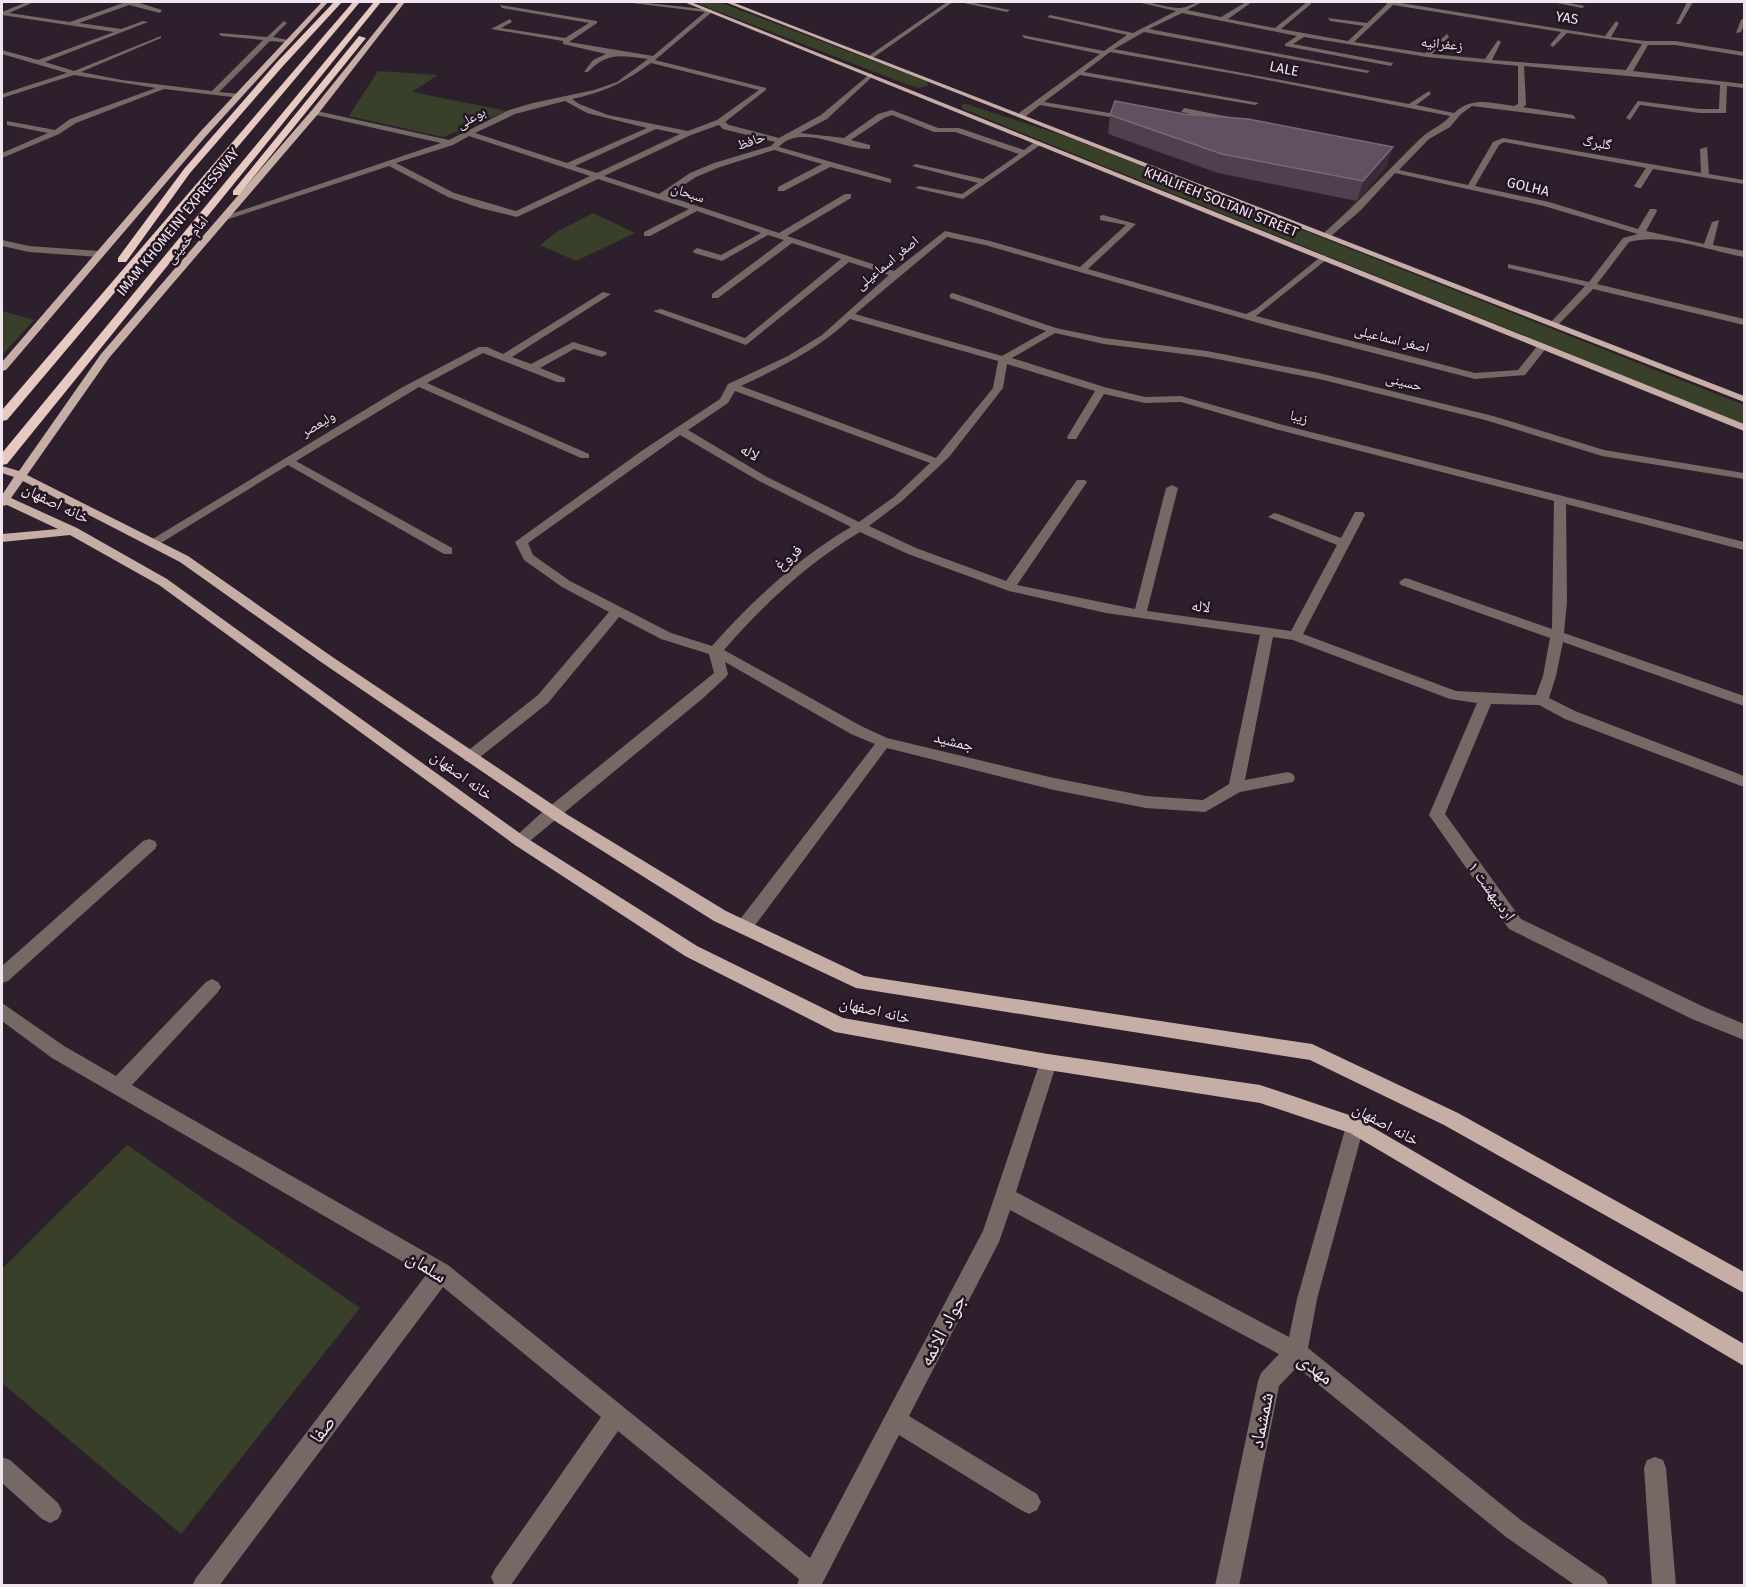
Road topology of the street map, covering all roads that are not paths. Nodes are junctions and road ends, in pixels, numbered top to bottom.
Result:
1 (32, 2) edge
2 (130, 2) edge
3 (325, 2) edge
4 (338, 2) edge
5 (356, 2) edge
6 (377, 2) edge
7 (402, 2) edge
8 (627, 2) edge
9 (687, 2) edge
10 (728, 2) edge
11 (950, 2) edge
12 (962, 2) edge
13 (1140, 2) edge
14 (1199, 2) edge
15 (1249, 2) edge
16 (1389, 2) edge
17 (1556, 2) edge
18 (1690, 2) edge
19 (1309, 3) edge
20 (502, 6) dead end
21 (750, 6) edge
22 (1582, 6) dead end
23 (1008, 10) dead end
24 (1181, 10) junction
25 (160, 11) dead end
26 (710, 11) junction
27 (2, 14) edge
28 (1050, 17) dead end
29 (1330, 18) dead end
30 (1223, 19) junction
31 (376, 20) dead end
32 (1744, 20) edge
33 (510, 21) dead end
34 (146, 22) dead end
35 (284, 23) dead end
36 (1616, 23) dead end
37 (1678, 23) dead end
38 (68, 25) junction
39 (1368, 25) junction
40 (1142, 30) junction
41 (1276, 30) junction
42 (1566, 31) junction
43 (122, 32) junction
44 (1738, 32) dead end
45 (221, 34) dead end
46 (1134, 35) junction
47 (1304, 35) junction
48 (1024, 36) dead end
49 (1447, 36) dead end
50 (159, 37) dead end
51 (1606, 38) junction
52 (269, 39) junction
53 (567, 40) junction
54 (290, 41) junction
55 (1203, 41) junction
56 (1498, 42) dead end
57 (1350, 43) junction
58 (1646, 44) junction
59 (1553, 45) dead end
60 (1194, 48) dead end
61 (2, 52) edge
62 (1107, 52) junction
63 (613, 53) junction
64 (1744, 54) edge
65 (1186, 55) dead end
66 (1427, 55) junction
67 (872, 56) junction
68 (651, 59) junction
69 (1488, 60) junction
70 (40, 62) junction
71 (1178, 62) junction
72 (1521, 63) junction
73 (1391, 64) dead end
74 (586, 71) dead end
75 (1367, 71) dead end
76 (1629, 71) junction
77 (74, 73) junction
78 (1079, 73) junction
79 (871, 75) junction
80 (933, 80) junction
81 (1724, 82) junction
82 (1744, 86) edge
83 (901, 87) junction
84 (164, 88) junction
85 (214, 93) junction
86 (1429, 93) dead end
87 (2, 96) edge
88 (238, 96) junction
89 (567, 99) junction
90 (988, 102) junction
91 (1039, 103) junction
92 (1256, 103) dead end
93 (1410, 106) junction
94 (953, 108) junction
95 (1516, 108) junction
96 (1184, 110) dead end
97 (315, 112) junction
98 (1022, 115) junction
99 (1455, 115) junction
100 (1573, 117) dead end
101 (1630, 118) dead end
102 (1136, 121) edge
103 (720, 122) junction
104 (10, 123) dead end
105 (1252, 123) edge
106 (657, 126) junction
107 (56, 132) junction
108 (470, 134) junction
109 (688, 134) junction
110 (790, 135) junction
111 (780, 141) junction
112 (845, 141) junction
113 (450, 143) junction
114 (1039, 143) junction
115 (2, 147) edge
116 (867, 147) dead end
117 (774, 148) junction
118 (1704, 149) dead end
119 (14, 151) junction
120 (1399, 152) dead end
121 (1026, 153) junction
122 (1411, 154) junction
123 (2, 156) edge
124 (390, 163) junction
125 (829, 164) junction
126 (568, 166) junction
127 (916, 166) dead end
128 (1651, 166) junction
129 (1395, 171) junction
130 (1705, 175) junction
131 (599, 177) junction
132 (888, 181) dead end
133 (984, 182) junction
134 (1744, 182) edge
135 (1638, 186) dead end
136 (919, 188) dead end
137 (1470, 188) junction
138 (781, 189) dead end
139 (848, 196) dead end
140 (660, 197) junction
141 (695, 209) junction
142 (1653, 211) dead end
143 (226, 217) junction
144 (1103, 218) dead end
145 (1716, 222) dead end
146 (1641, 232) junction
147 (766, 233) junction
148 (647, 234) dead end
149 (1328, 235) junction
150 (1653, 236) junction
151 (779, 237) junction
152 (789, 241) junction
153 (2, 243) edge
154 (1708, 246) junction
155 (698, 251) dead end
156 (99, 254) junction
157 (1744, 254) edge
158 (1323, 258) junction
159 (846, 260) junction
160 (1511, 266) dead end
161 (1082, 270) junction
162 (898, 275) junction
163 (1593, 284) junction
164 (606, 294) dead end
165 (715, 296) dead end
166 (953, 296) dead end
167 (658, 310) dead end
168 (849, 315) junction
169 (1247, 317) junction
170 (1744, 322) edge
171 (1554, 324) junction
172 (1053, 330) junction
173 (1542, 347) junction
174 (602, 354) dead end
175 (505, 357) junction
176 (1003, 359) junction
177 (79, 366) junction
178 (2, 368) edge
179 (532, 368) junction
180 (36, 377) junction
181 (561, 380) dead end
182 (419, 382) junction
183 (732, 386) junction
184 (1101, 390) junction
185 (1744, 399) edge
186 (2, 417) edge
187 (1744, 428) edge
188 (680, 430) junction
189 (1072, 437) dead end
190 (41, 447) junction
191 (585, 456) dead end
192 (287, 460) junction
193 (2, 461) edge
194 (937, 462) junction
195 (2, 469) edge
196 (21, 476) junction
197 (1744, 476) edge
198 (1081, 482) dead end
199 (1172, 488) dead end
200 (50, 490) junction
201 (3, 500) edge
202 (1560, 500) junction
203 (1359, 515) dead end
204 (1274, 517) dead end
205 (860, 527) junction
206 (73, 531) junction
207 (2, 538) edge
208 (112, 538) junction
209 (152, 543) junction
210 (1344, 543) junction
211 (1744, 546) edge
212 (448, 551) dead end
213 (1405, 582) dead end
214 (1009, 586) junction
215 (618, 610) junction
216 (1140, 613) junction
217 (1267, 632) junction
218 (1558, 635) junction
219 (1295, 636) junction
220 (715, 651) junction
221 (1486, 698) junction
222 (1541, 700) junction
223 (1744, 701) edge
224 (884, 742) junction
225 (470, 757) junction
226 (1288, 778) dead end
227 (1744, 782) edge
228 (1236, 787) junction
229 (552, 812) junction
230 (520, 841) junction
231 (149, 845) dead end
232 (744, 927) junction
233 (2, 976) edge
234 (212, 987) dead end
235 (2, 1011) edge
236 (1744, 1032) edge
237 (1048, 1062) junction
238 (118, 1087) junction
239 (1355, 1126) junction
240 (1005, 1197) junction
241 (441, 1272) junction
242 (1744, 1283) edge
243 (1296, 1352) junction
244 (1744, 1356) edge
245 (616, 1415) junction
246 (895, 1420) junction
247 (2, 1468) edge
248 (1655, 1468) dead end
249 (1029, 1502) dead end
250 (50, 1511) dead end
251 (503, 1577) dead end
252 (811, 1581) edge
253 (204, 1586) edge
254 (1227, 1586) edge
255 (1598, 1586) edge
256 (1664, 1586) edge

1 - 27 street
2 - 25 street
2 - 38 street
3 - 54 main road
4 - 180 highway
5 - 180 highway, IMAM KHOMEINI EXPRESSWAY
6 - 177 highway, IMAM KHOMEINI EXPRESSWAY
7 - 97 main road, امام خمینی
8 - 26 street
9 - 26 main road, KHALIFEH SOLTANI STREET
10 - 21 main road, KHALIFEH SOLTANI STREET
11 - 67 street
12 - 23 street
13 - 24 street, زعفرانیه
14 - 24 street
15 - 30 street
16 - 39 street
16 - 42 street, YAS
17 - 22 street
18 - 37 street
19 - 41 street
20 - 53 street
21 - 67 main road, KHALIFEH SOLTANI STREET
24 - 30 street, زعفرانیه
24 - 40 street
26 - 68 street, بوعلی
26 - 79 main road, KHALIFEH SOLTANI STREET
27 - 38 street
28 - 46 street
29 - 39 street
30 - 41 street, زعفرانیه
31 - 177 highway
32 - 44 street
33 - 53 street
34 - 43 street
35 - 52 street
36 - 51 street
38 - 43 street
39 - 57 street
40 - 46 street
40 - 55 street
41 - 47 street, زعفرانیه
42 - 51 street, YAS
42 - 59 street
43 - 70 street
45 - 52 street
46 - 62 street
47 - 57 street, زعفرانیه
47 - 73 street
48 - 62 street, LALE
49 - 66 street
50 - 77 street
51 - 58 street, YAS
52 - 54 street
52 - 85 street
53 - 63 street
54 - 88 main road
55 - 60 street
55 - 75 street
56 - 69 street
57 - 66 street, زعفرانیه
58 - 64 street, YAS
58 - 76 street
61 - 70 street
62 - 71 street, LALE
62 - 78 street
63 - 68 street
63 - 74 street
65 - 71 street
66 - 69 street, زعفرانیه
67 - 80 main road, KHALIFEH SOLTANI STREET
68 - 89 street, بوعلی
68 - 103 street
69 - 72 street, زعفرانیه
70 - 77 street
71 - 93 street, LALE
72 - 76 street, زعفرانیه
72 - 95 street
76 - 81 street, زعفرانیه
77 - 84 street
77 - 87 street
78 - 91 street
78 - 92 street
79 - 83 main road, KHALIFEH SOLTANI STREET
79 - 110 street, حافظ
80 - 83 main road
80 - 90 main road, KHALIFEH SOLTANI STREET
81 - 82 street, زعفرانیه
81 - 101 street
83 - 94 main road, KHALIFEH SOLTANI STREET
84 - 85 street
84 - 107 street
85 - 88 street
86 - 93 street
88 - 156 main road
89 - 106 street
89 - 108 street, بوعلی
90 - 94 main road
90 - 98 main road, KHALIFEH SOLTANI STREET
91 - 98 street
91 - 102 street
93 - 99 street, LALE
94 - 114 main road, KHALIFEH SOLTANI STREET
95 - 99 street
95 - 100 street
96 - 105 street
97 - 113 street
97 - 143 main road, امام خمینی
98 - 149 main road, KHALIFEH SOLTANI STREET
99 - 122 street
103 - 109 street
103 - 111 street
104 - 107 street
106 - 109 street
106 - 126 street
107 - 119 street
108 - 113 street, بوعلی
108 - 126 street, سبحان
109 - 131 street
110 - 111 street, حافظ
110 - 112 street
111 - 117 street, حافظ
112 - 116 street
112 - 121 street
113 - 124 street, بوعلی
114 - 121 street
114 - 158 main road, KHALIFEH SOLTANI STREET
115 - 119 street
117 - 125 street
117 - 140 street, حافظ
118 - 130 street
119 - 123 street
120 - 122 street
121 - 133 street
122 - 129 street
124 - 131 street
124 - 143 street, بوعلی
125 - 132 street
125 - 138 street
126 - 131 street, سبحان
127 - 133 street
128 - 130 street, گلبرگ
128 - 135 street
128 - 137 street, گلبرگ
129 - 137 street, GOLHA
129 - 149 street
130 - 134 street, گلبرگ
131 - 140 street, سبحان
133 - 136 street
137 - 146 street, GOLHA
139 - 151 street
140 - 141 street, سبحان
141 - 147 street, سبحان
141 - 148 street
142 - 146 street
143 - 190 main road, امام خمینی
144 - 161 street
145 - 154 street
146 - 150 street, GOLHA
147 - 151 street, سبحان
147 - 155 street
149 - 171 main road, KHALIFEH SOLTANI STREET
150 - 154 street, GOLHA
150 - 163 street, GOLHA
151 - 152 street, سبحان
152 - 159 street, سبحان
152 - 165 street
153 - 156 street
154 - 157 street, GOLHA
156 - 178 main road
158 - 169 street
158 - 173 main road, KHALIFEH SOLTANI STREET
159 - 162 street, سبحان
159 - 167 street
160 - 163 street
161 - 162 street, اصغر اسماعیلی
161 - 169 street, اصغر اسماعیلی
162 - 168 street, اصغر اسماعیلی
163 - 170 street
163 - 171 street, GOLHA
164 - 175 street
166 - 172 street, حسینی
168 - 176 street, زیبا
168 - 183 street, اصغر اسماعیلی
169 - 173 street, اصغر اسماعیلی
171 - 185 main road, KHALIFEH SOLTANI STREET
172 - 176 street
172 - 197 street, حسینی
173 - 187 main road, KHALIFEH SOLTANI STREET
174 - 179 street
175 - 179 street, ولیعصر
175 - 182 street, ولیعصر
176 - 184 street, زیبا
176 - 194 street, فروغ
177 - 193 highway, IMAM KHOMEINI EXPRESSWAY
179 - 181 street, ولیعصر
180 - 186 highway, IMAM KHOMEINI EXPRESSWAY
182 - 191 street
182 - 192 street, ولیعصر
183 - 188 street, اصغر اسماعیلی
183 - 194 street
184 - 189 street
184 - 202 street, زیبا
188 - 205 street, لاله
188 - 215 street, اصغر اسماعیلی
190 - 196 main road, امام خمینی
190 - 200 main road
192 - 209 street, ولیعصر
192 - 212 street
194 - 205 street, فروغ
195 - 196 main road, خانه اصفهان
196 - 200 main road, خانه اصفهان
196 - 201 main road, امام خمینی
198 - 214 street
199 - 216 street
200 - 208 main road, خانه اصفهان
201 - 206 main road, خانه اصفهان
202 - 211 street, زیبا
202 - 218 street
203 - 210 street
204 - 210 street
205 - 214 street, لاله
205 - 220 street, فروغ
206 - 207 main road
206 - 208 main road, خانه اصفهان
208 - 209 main road, خانه اصفهان
208 - 230 main road, خانه اصفهان
209 - 225 main road, خانه اصفهان
210 - 219 street
213 - 218 street
214 - 216 street, لاله
215 - 220 street, اصغر اسماعیلی
215 - 225 street
216 - 217 street, لاله
217 - 219 street, لاله
217 - 228 street
218 - 222 street
218 - 223 street
219 - 221 street, لاله
220 - 224 street, جمشید
220 - 229 street
221 - 222 street, لاله
221 - 236 street, اردیبهشت ۱
222 - 227 street
224 - 228 street, جمشید
224 - 232 street
225 - 229 main road, خانه اصفهان
226 - 228 street
229 - 230 street
229 - 232 main road, خانه اصفهان
230 - 237 main road, خانه اصفهان
231 - 233 street
232 - 242 main road, خانه اصفهان
234 - 238 street
235 - 238 street, سلمان
237 - 239 main road, خانه اصفهان
237 - 240 street, جواد الائمه
238 - 241 street, سلمان
239 - 243 street
239 - 244 main road, خانه اصفهان
240 - 243 street, مهدی
240 - 246 street, جواد الائمه
241 - 245 street, سلمان
241 - 253 street, صفا
243 - 254 street, شمشماد
243 - 255 street, مهدی
245 - 251 street
245 - 252 street, سلمان
246 - 249 street
246 - 252 street, جواد الائمه
247 - 250 street
248 - 256 street

